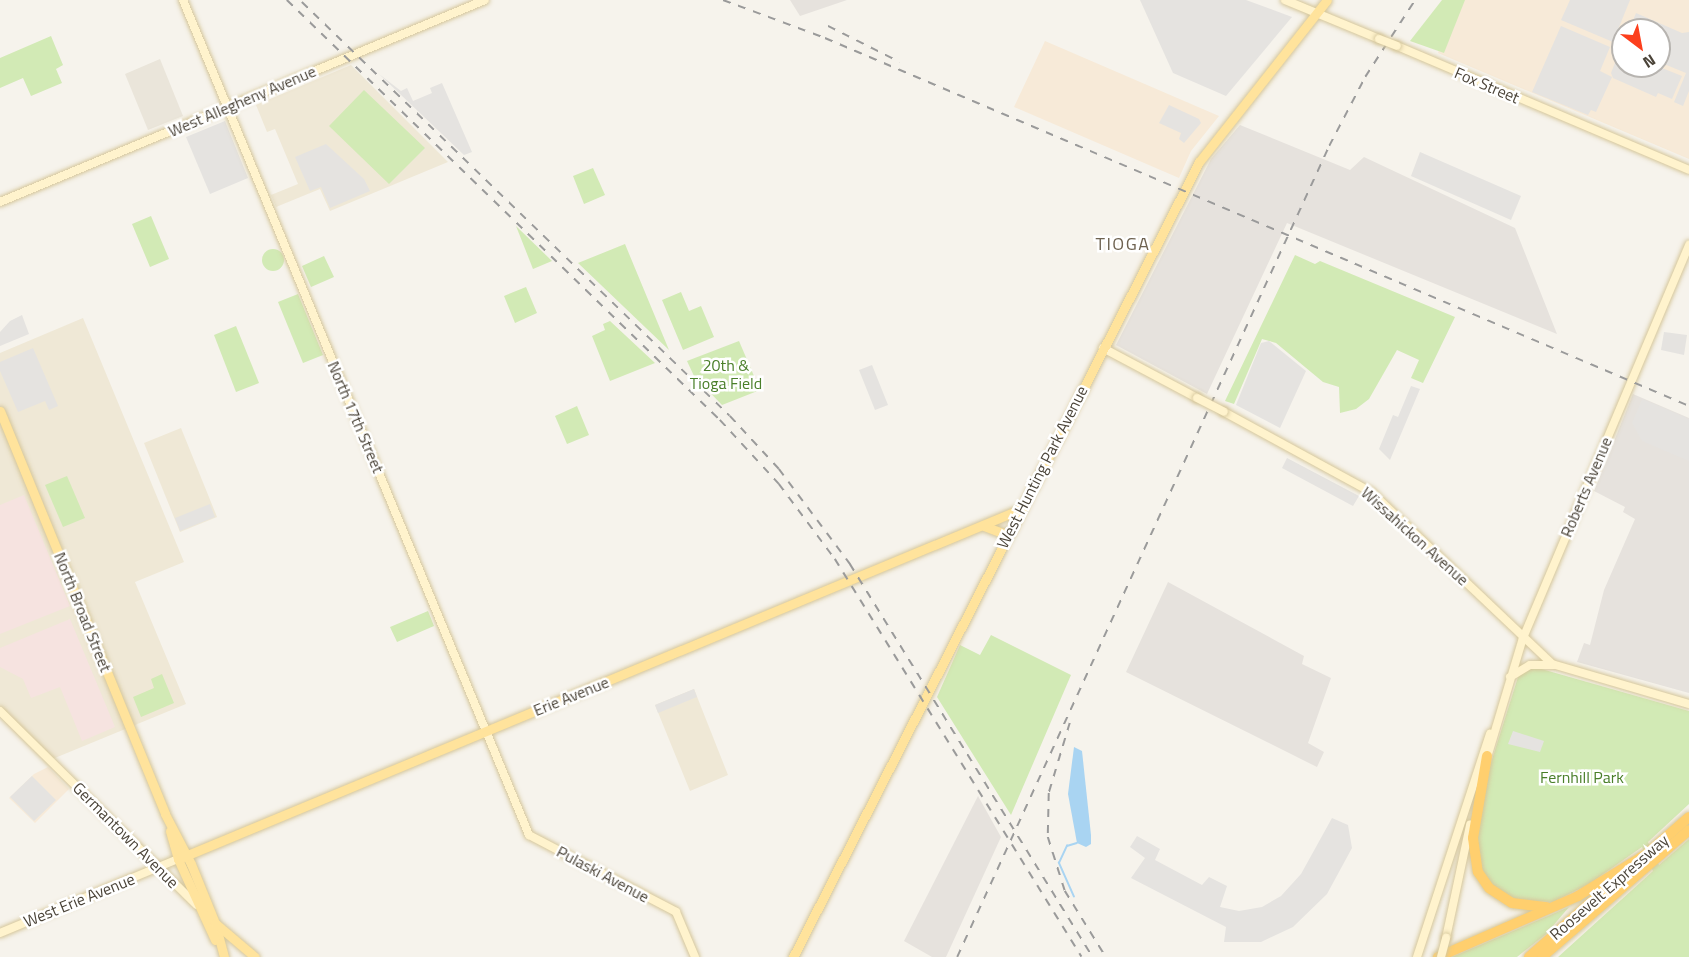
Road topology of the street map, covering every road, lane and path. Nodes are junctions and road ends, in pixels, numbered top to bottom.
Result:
1 (183, 0) edge
2 (485, 0) edge
3 (1285, 0) edge
4 (1327, 0) edge
5 (1317, 13) junction
6 (227, 106) junction
7 (1689, 170) edge
8 (0, 202) edge
9 (1689, 245) edge
10 (1103, 348) junction
11 (0, 411) edge
12 (1021, 509) junction
13 (984, 526) junction
14 (1008, 535) junction
15 (1523, 638) junction
16 (1555, 665) junction
17 (1509, 678) junction
18 (1689, 704) edge
19 (0, 711) edge
20 (486, 731) junction
21 (1491, 733) junction
22 (1487, 756) junction
23 (1689, 817) edge
24 (1689, 830) edge
25 (529, 835) joint
26 (1645, 855) junction
27 (183, 857) junction
28 (158, 867) junction
29 (1559, 904) junction
30 (200, 909) junction
31 (215, 923) junction
32 (0, 933) edge
33 (1566, 936) junction
34 (224, 957) edge
35 (255, 957) edge
36 (695, 957) edge
37 (793, 957) edge
38 (1417, 957) edge
39 (1440, 957) edge
40 (1529, 957) edge
41 (1542, 957) edge
42 (1548, 957) edge

1 - 6 street, North 17th Street
2 - 6 street, West Allegheny Avenue
3 - 5 street, Fox Street
4 - 5 main road, West Hunting Park Avenue
5 - 7 street, Fox Street, bridge
5 - 10 main road, West Hunting Park Avenue
6 - 8 street, West Allegheny Avenue
6 - 20 street, North 17th Street
9 - 15 street, Roberts Avenue
10 - 12 main road, West Hunting Park Avenue
10 - 15 street, Wissahickon Avenue, bridge
11 - 27 main road, North Broad Street
12 - 13 main road, Erie Avenue
12 - 14 main road, West Hunting Park Avenue
13 - 14 main road
13 - 20 main road, Erie Avenue
14 - 37 main road, West Hunting Park Avenue
15 - 16 street, Wissahickon Avenue
15 - 17 street, Roberts Avenue
16 - 17 street
16 - 18 street, Wissahickon Avenue
17 - 21 street, Roberts Avenue
19 - 28 street, Germantown Avenue
20 - 25 street, North 17th Street
20 - 27 main road, Erie Avenue
21 - 22 street, Roberts Avenue
21 - 38 street, Roberts Avenue
22 - 29 highway
22 - 39 street, Roberts Avenue, bridge
23 - 26 highway, Roosevelt Expressway
24 - 33 highway, Roosevelt Expressway
25 - 36 street, Pulaski Avenue
26 - 29 highway
26 - 40 highway, Roosevelt Expressway
27 - 28 street, Erie Avenue
27 - 30 main road, North Broad Street
27 - 31 main road, North Broad Street
28 - 30 street, Germantown Avenue
28 - 32 street, West Erie Avenue
29 - 39 highway
30 - 31 main road, Germantown Avenue
30 - 34 main road, North Broad Street
31 - 34 main road, North Broad Street
31 - 35 main road, Germantown Avenue
33 - 41 highway, Roosevelt Expressway
33 - 42 highway

